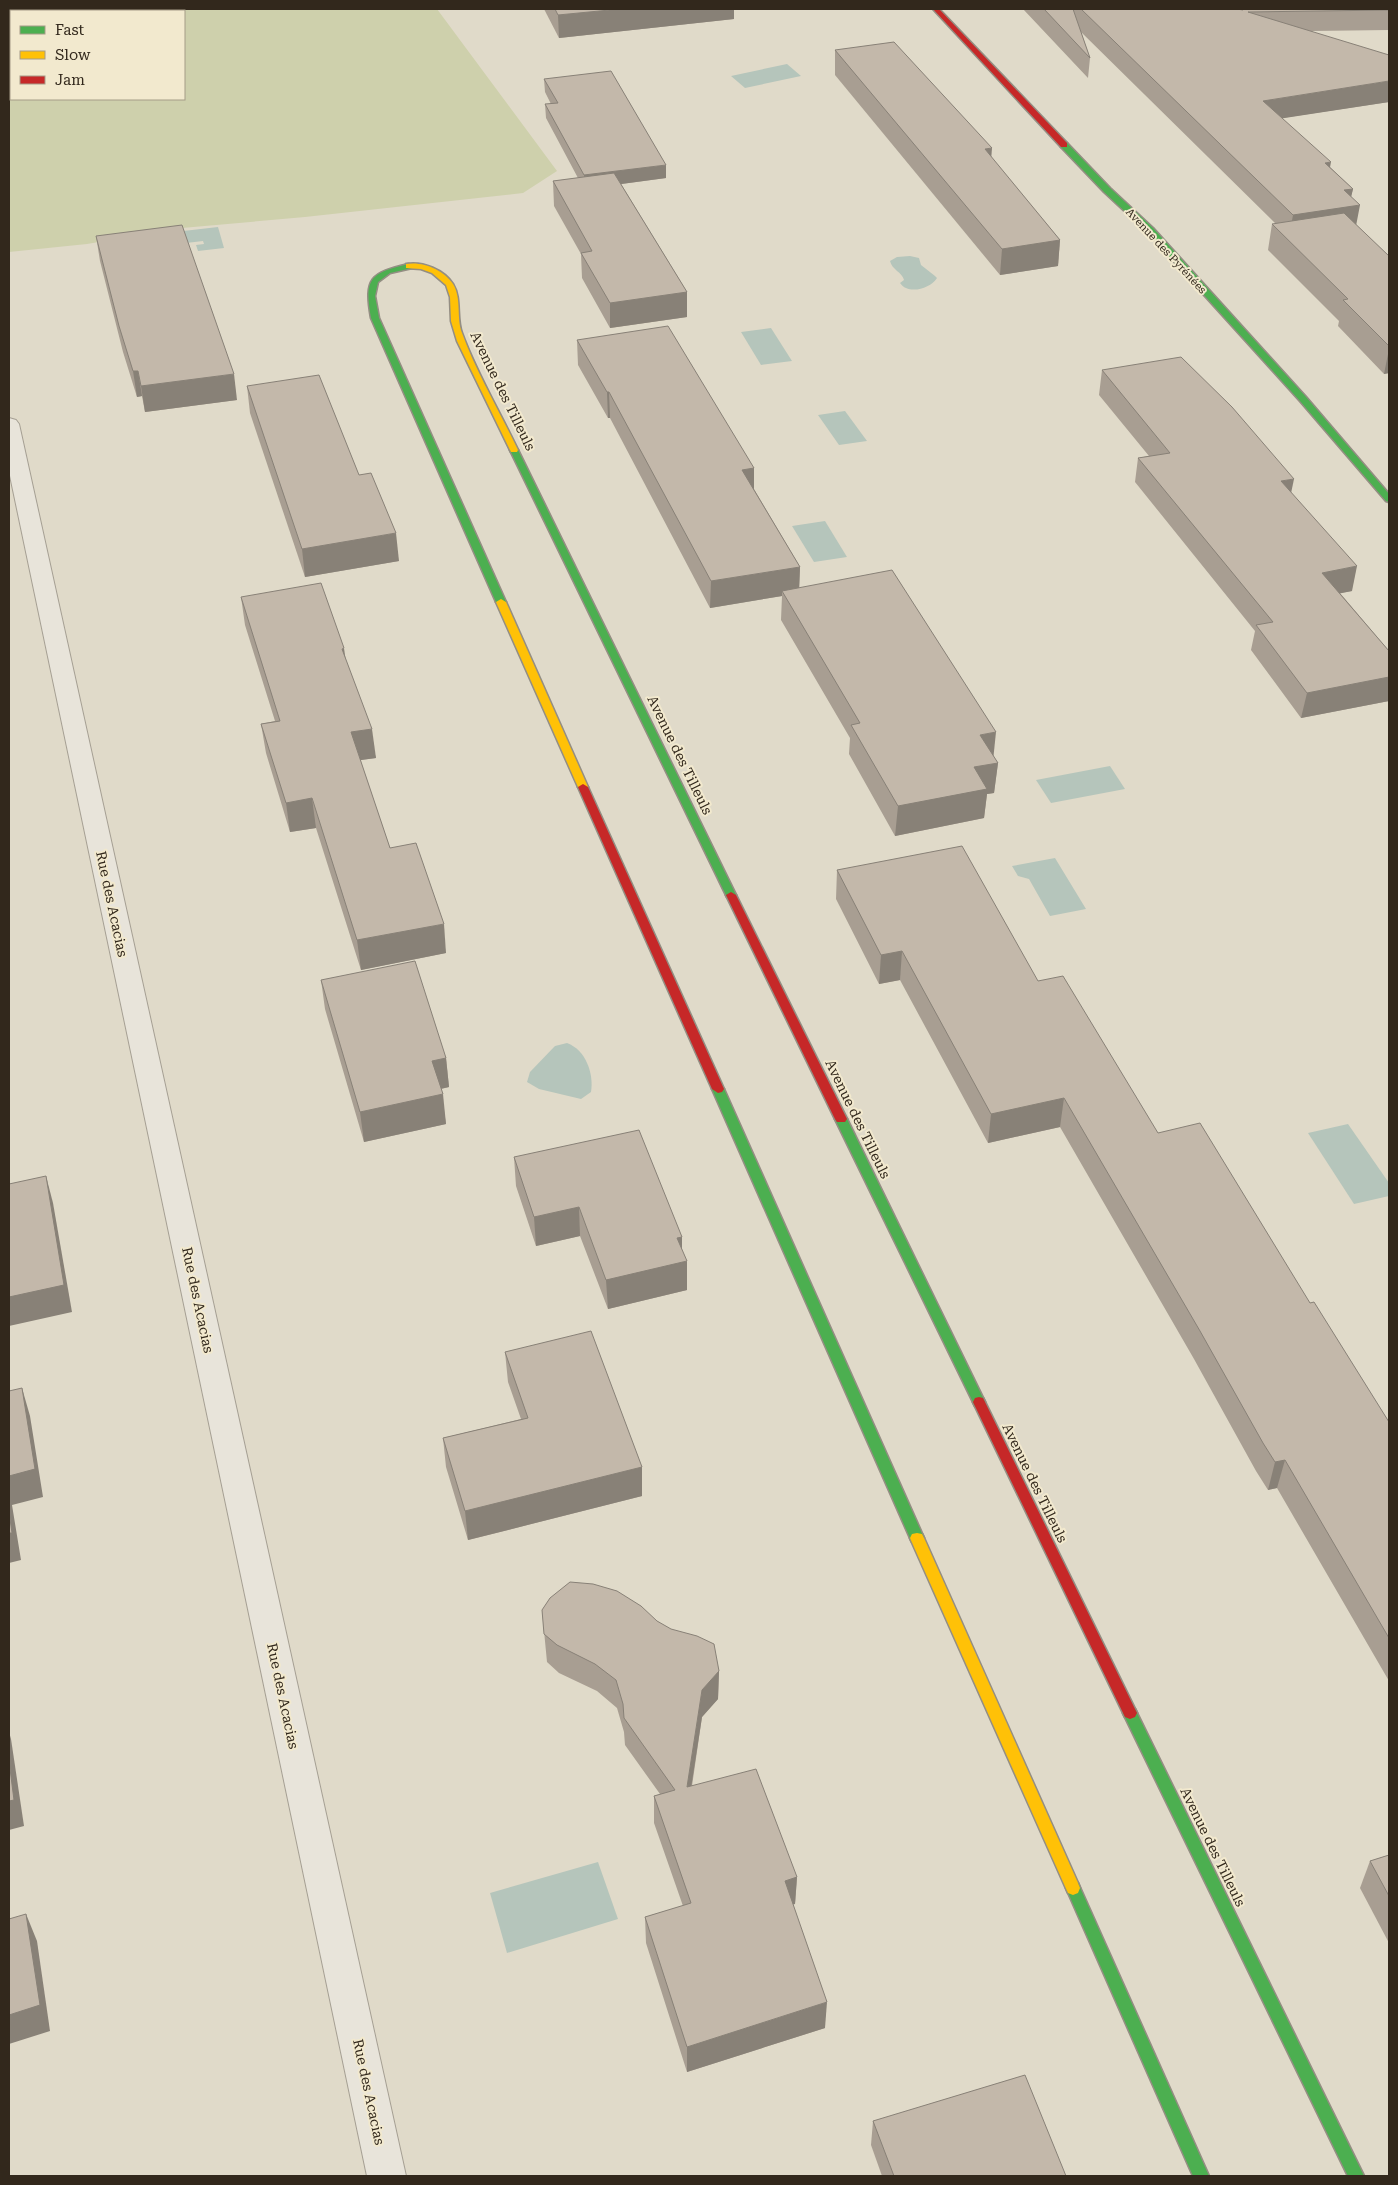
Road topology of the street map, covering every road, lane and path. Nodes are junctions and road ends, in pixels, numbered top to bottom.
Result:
1 (936, 9) edge
2 (9, 424) edge
3 (1389, 499) edge
4 (387, 2176) edge
5 (1201, 2176) edge
6 (1356, 2176) edge

1 - 3 street, Avenue des Pyrénées
2 - 4 street, Rue des Acacias
5 - 6 street, Avenue des Tilleuls

